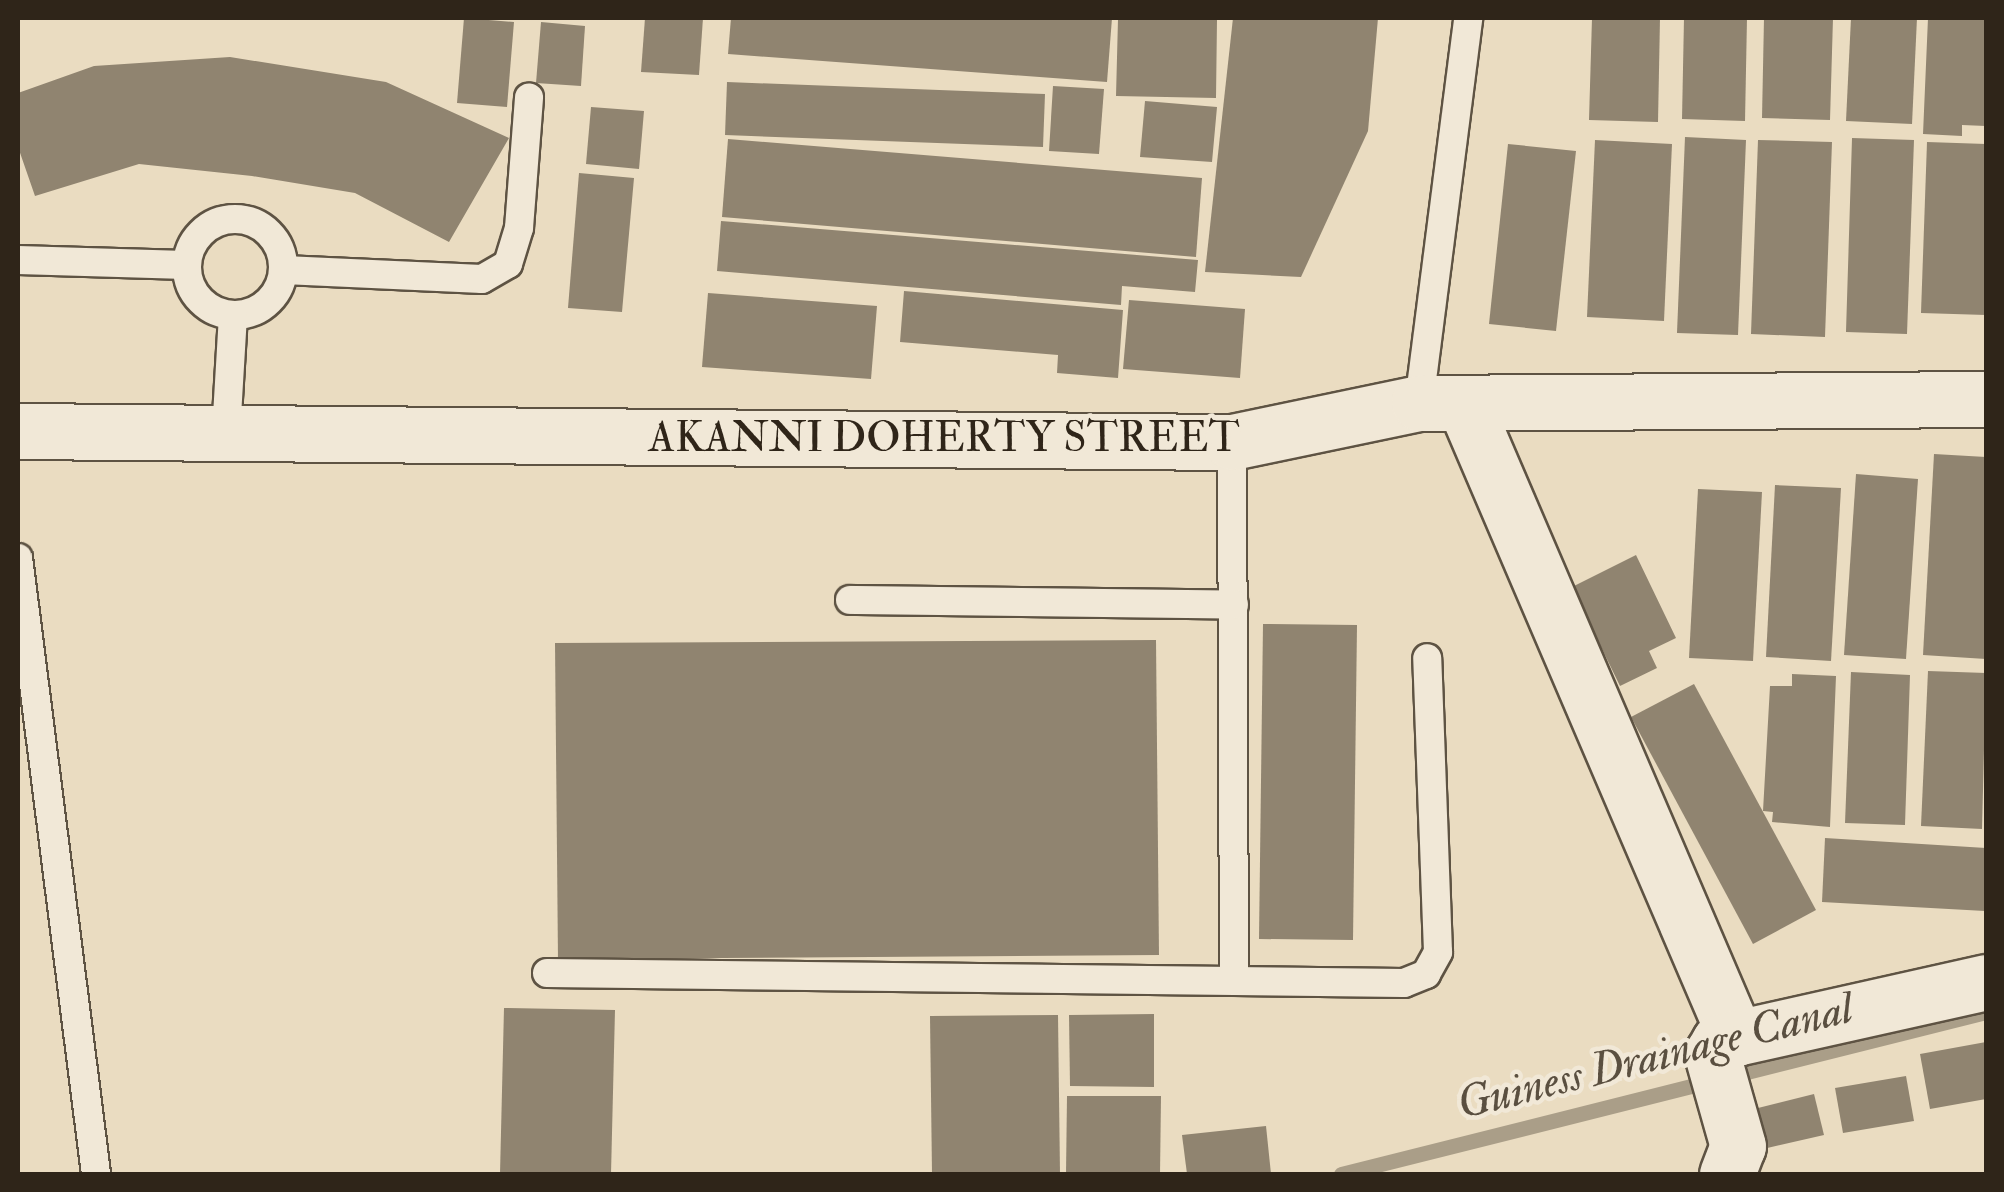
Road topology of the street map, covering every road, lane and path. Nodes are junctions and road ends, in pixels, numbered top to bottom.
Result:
1 (1468, 18) edge
2 (530, 97) dead end
3 (18, 260) edge
4 (186, 265) junction
5 (284, 270) junction
6 (233, 316) junction
7 (1986, 399) edge
8 (1441, 403) junction
9 (18, 430) edge
10 (226, 433) junction
11 (1232, 442) junction
12 (18, 558) edge
13 (850, 600) dead end
14 (1234, 605) junction
15 (1427, 658) dead end
16 (547, 974) dead end
17 (1234, 980) junction
18 (1986, 982) edge
19 (1727, 1054) junction
20 (1733, 1160) edge
21 (96, 1174) edge

1 - 8 lane
2 - 5 lane
3 - 4 lane
4 - 5 lane
4 - 6 lane
5 - 6 lane
6 - 10 lane
7 - 8 street, AKANNI DOHERTY STREET
8 - 11 street, AKANNI DOHERTY STREET
8 - 19 street
9 - 10 street, AKANNI DOHERTY STREET
10 - 11 street, AKANNI DOHERTY STREET
11 - 14 lane
12 - 21 lane
13 - 14 lane
14 - 17 lane
15 - 17 lane
16 - 17 lane
18 - 19 street
19 - 20 street

